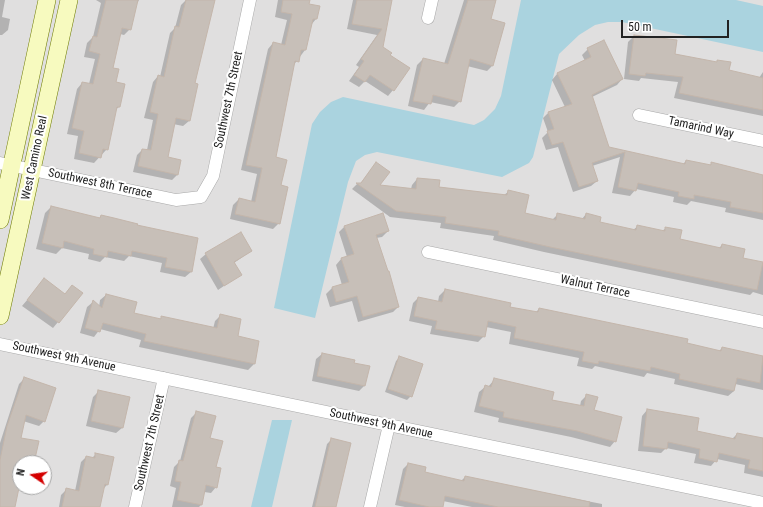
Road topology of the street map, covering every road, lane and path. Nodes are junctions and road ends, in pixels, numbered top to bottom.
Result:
1 (47, 0) edge
2 (69, 0) edge
3 (250, 0) edge
4 (432, 0) edge
5 (428, 18) dead end
6 (638, 115) dead end
7 (763, 141) edge
8 (6, 164) edge
9 (33, 170) junction
10 (201, 197) joint
11 (0, 220) edge
12 (428, 252) dead end
13 (0, 316) edge
14 (763, 322) edge
15 (0, 344) edge
16 (164, 378) junction
17 (389, 425) junction
18 (763, 502) edge
19 (135, 507) edge
20 (370, 507) edge

1 - 8 street, West Camino Real
2 - 9 street, West Camino Real
3 - 10 street, Southwest 7th Street
4 - 5 street
6 - 7 street, Tamarind Way
8 - 9 street, Southwest 8th Terrace
8 - 11 street, West Camino Real
9 - 10 street, Southwest 8th Terrace
9 - 13 street, West Camino Real
12 - 14 street, Walnut Terrace
15 - 16 street, Southwest 9th Avenue
16 - 17 street, Southwest 9th Avenue
16 - 19 street, Southwest 7th Street
17 - 18 street, Southwest 9th Avenue
17 - 20 street

